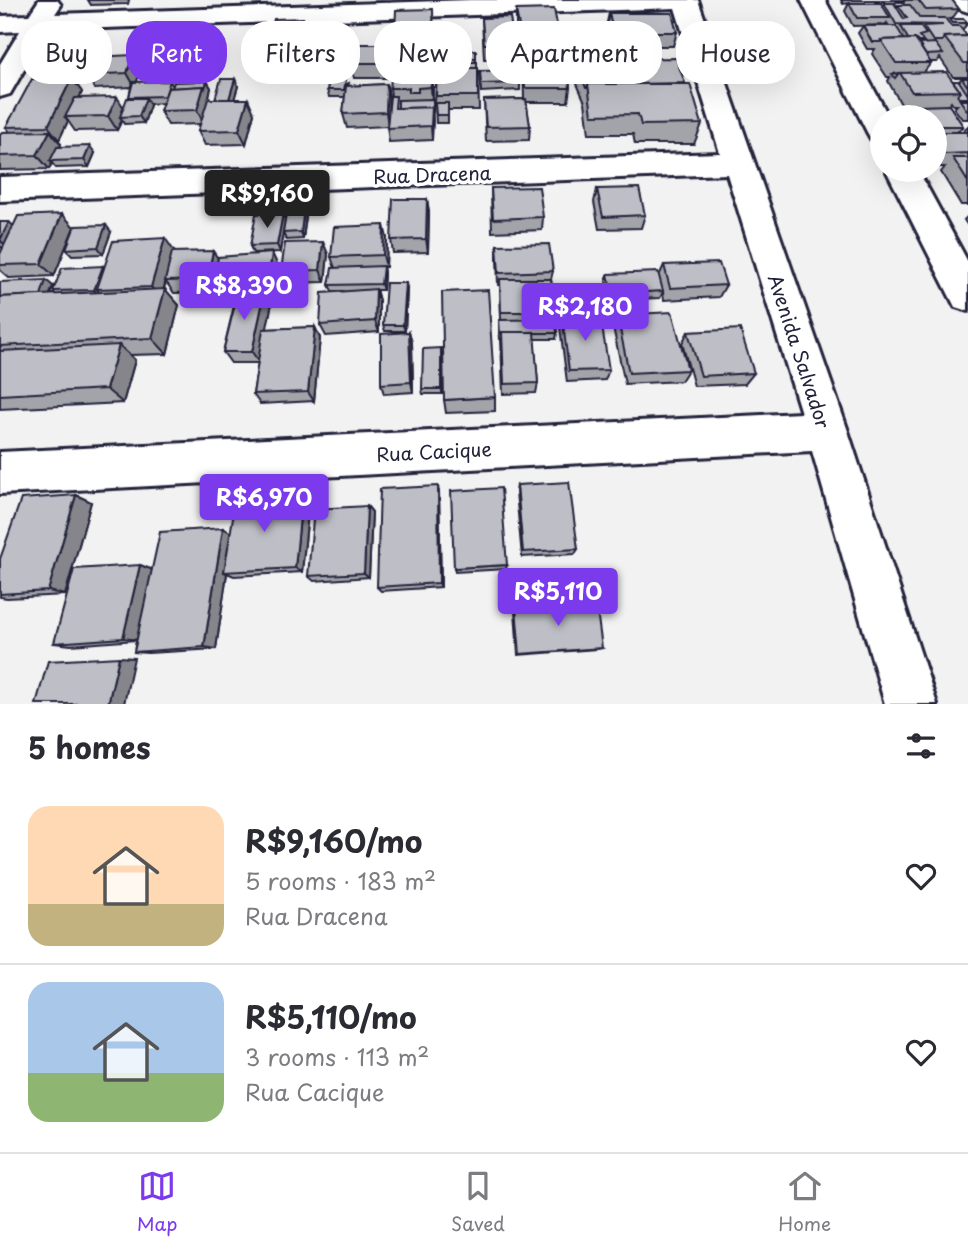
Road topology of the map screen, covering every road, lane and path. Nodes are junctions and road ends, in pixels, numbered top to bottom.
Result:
1 (51, 0) edge
2 (685, 0) edge
3 (813, 0) edge
4 (965, 0) edge
5 (968, 4) edge
6 (38, 21) edge
7 (93, 21) edge
8 (21, 23) edge
9 (0, 24) edge
10 (21, 51) edge
11 (0, 88) edge
12 (870, 109) edge
13 (737, 163) junction
14 (908, 182) edge
15 (0, 189) edge
16 (968, 296) edge
17 (827, 431) junction
18 (0, 473) edge
19 (911, 704) edge

1 - 6 street
2 - 7 street
2 - 13 street, Avenida Salvador
3 - 12 street
4 - 5 street
8 - 9 street
10 - 11 street
13 - 15 street, Rua Dracena
13 - 17 street, Avenida Salvador
14 - 16 street
17 - 18 street, Rua Cacique
17 - 19 street, Avenida Salvador

